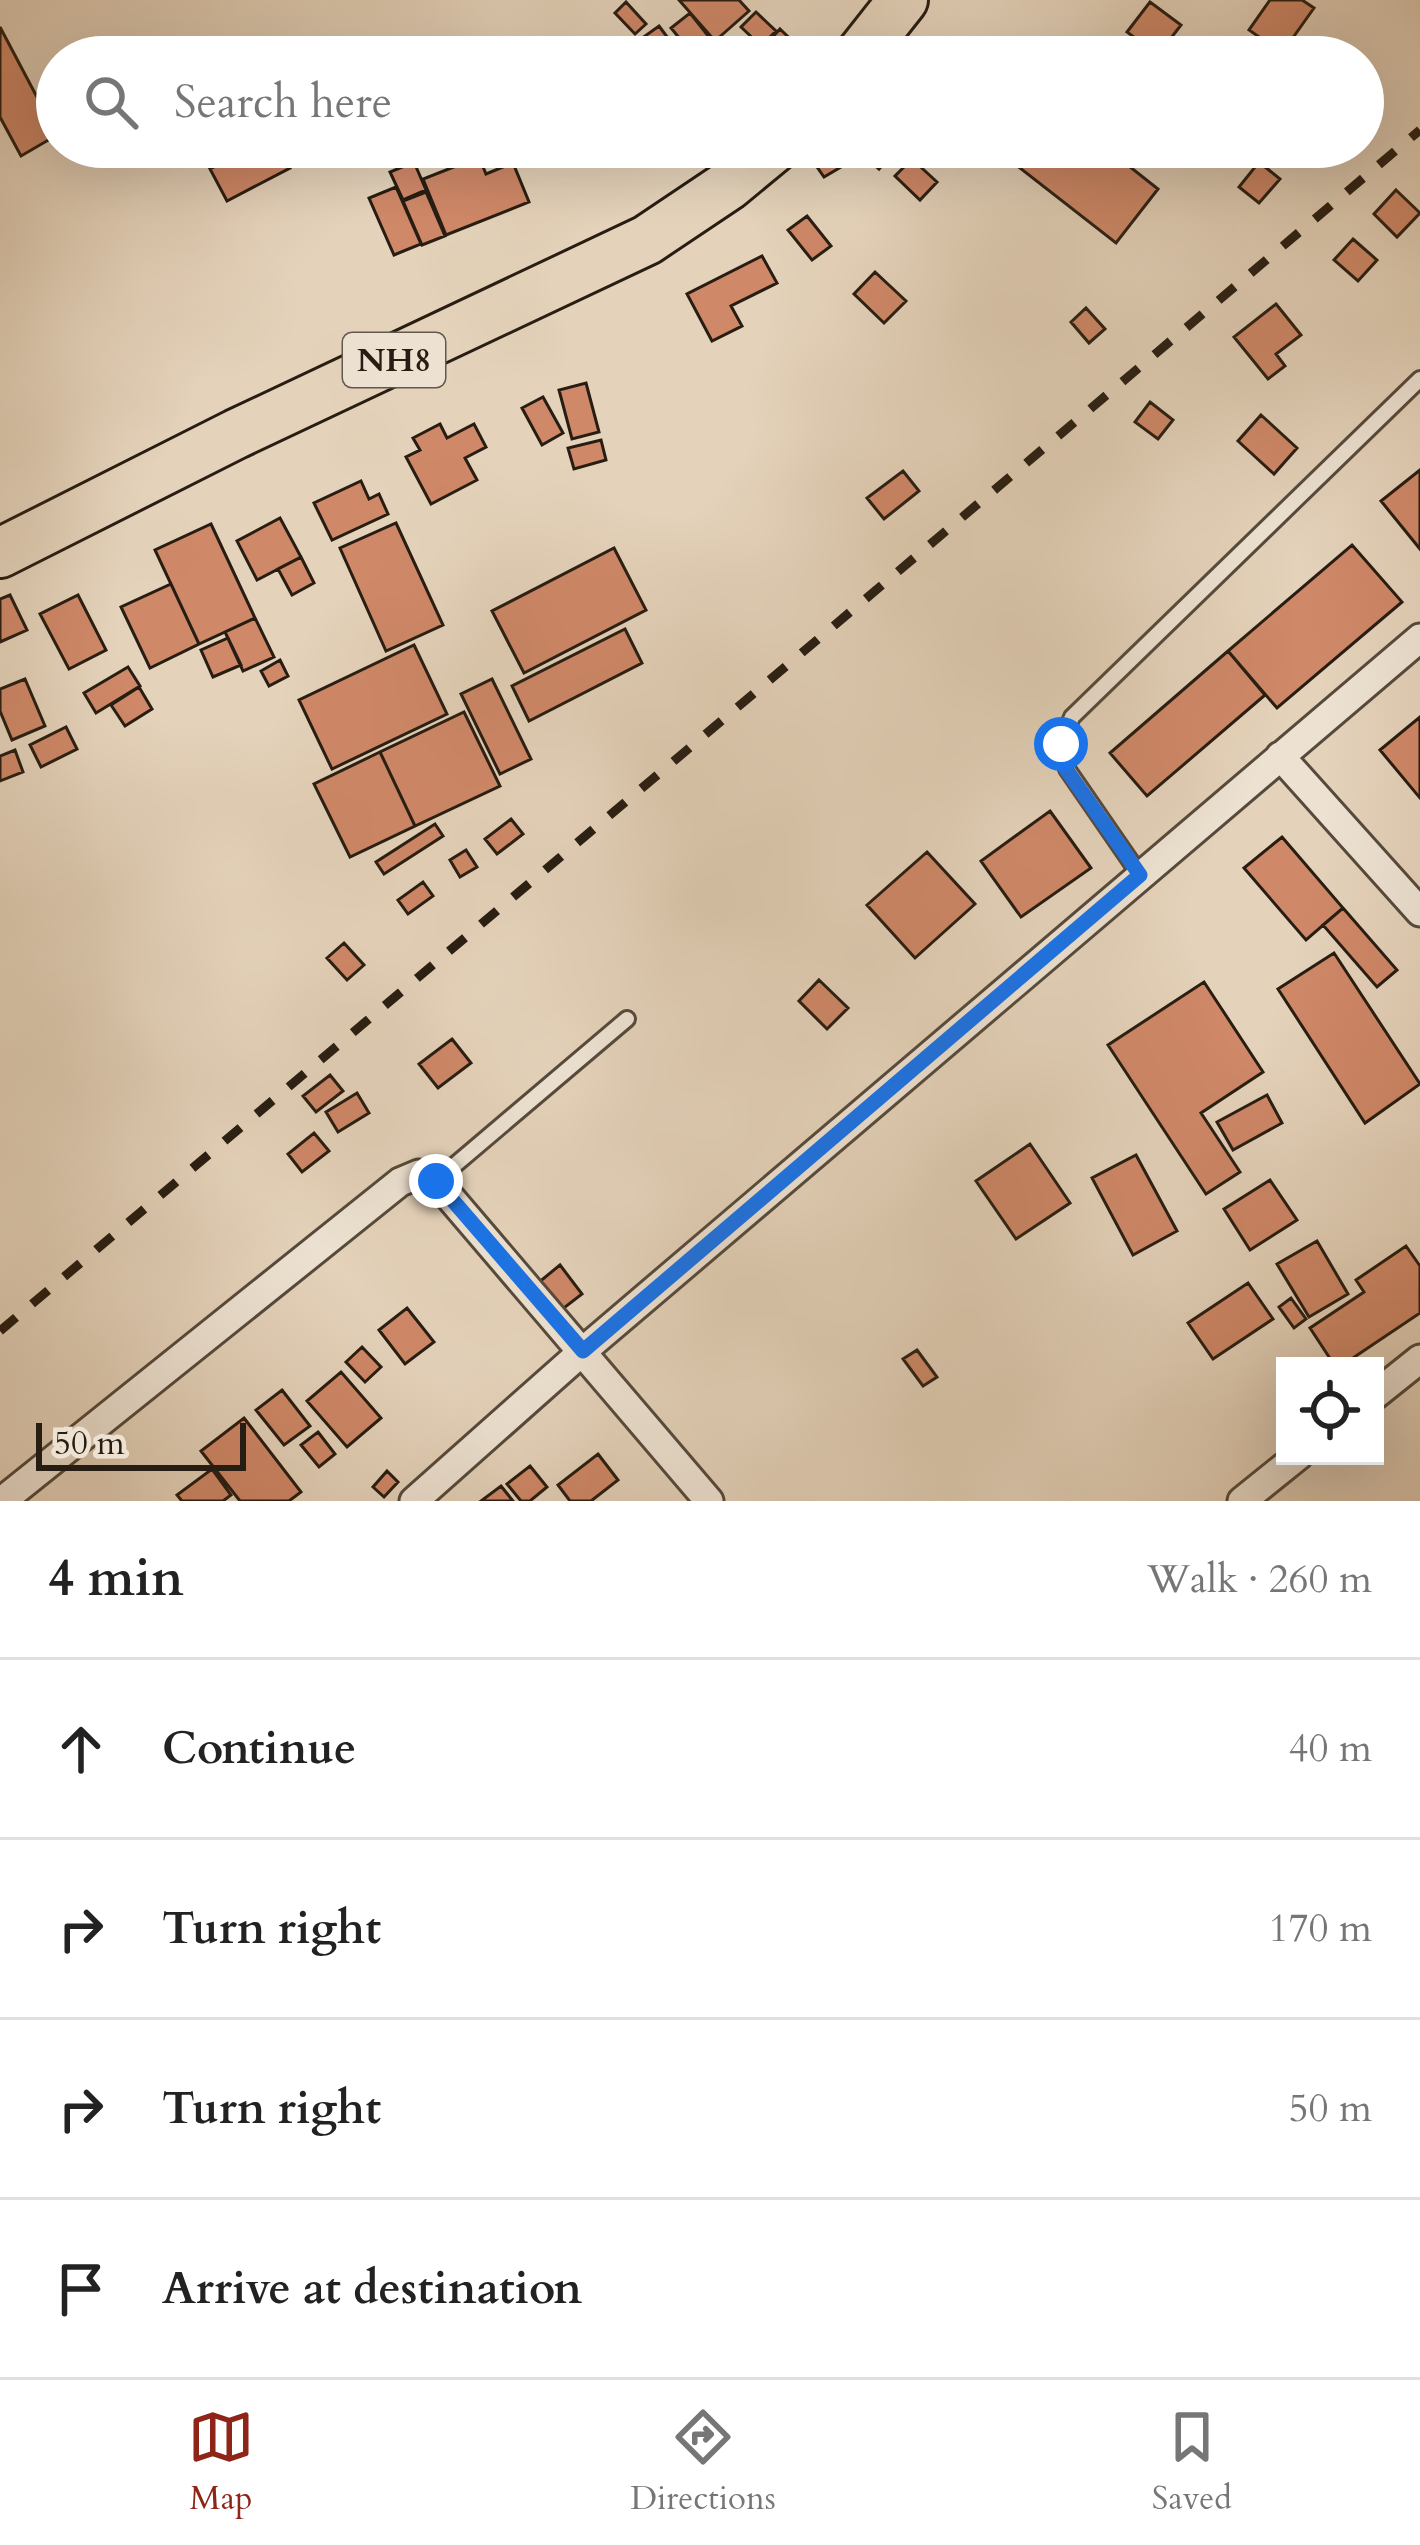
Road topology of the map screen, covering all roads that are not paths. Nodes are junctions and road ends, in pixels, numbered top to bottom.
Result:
1 (903, 0) edge
2 (875, 36) edge
3 (750, 168) edge
4 (1420, 379) edge
5 (0, 554) edge
6 (1420, 638) edge
7 (1280, 755) junction
8 (1140, 875) junction
9 (1420, 912) edge
10 (627, 1019) dead end
11 (436, 1181) junction
12 (583, 1351) junction
13 (1420, 1359) edge
14 (1384, 1388) edge
15 (1287, 1465) edge
16 (2, 1501) edge
17 (414, 1501) edge
18 (710, 1501) edge
19 (1242, 1501) edge

1 - 2 highway
3 - 5 highway, NH8
4 - 8 lane
6 - 7 street
7 - 8 street
7 - 9 street
8 - 12 street
10 - 11 lane
11 - 12 street
11 - 16 street
12 - 17 street
12 - 18 street
13 - 14 street
15 - 19 street

